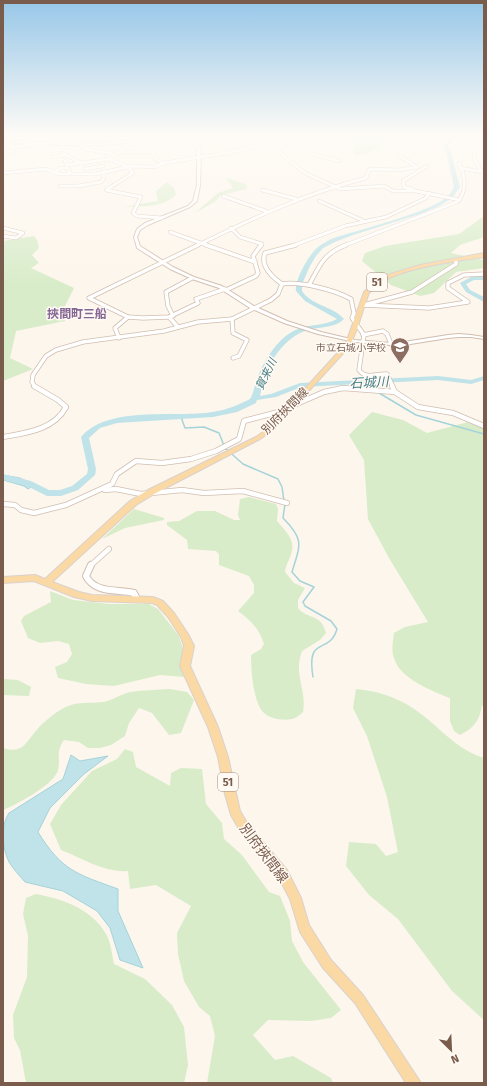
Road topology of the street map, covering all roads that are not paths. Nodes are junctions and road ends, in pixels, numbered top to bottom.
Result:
1 (60, 186) dead end
2 (80, 186) edge
3 (113, 186) edge
4 (197, 186) edge
5 (334, 186) joint
6 (404, 186) edge
7 (464, 186) edge
8 (262, 190) dead end
9 (416, 192) junction
10 (429, 193) junction
11 (223, 196) dead end
12 (296, 199) junction
13 (460, 200) junction
14 (319, 201) dead end
15 (266, 211) junction
16 (162, 218) junction
17 (364, 221) junction
18 (3, 228) edge
19 (231, 228) junction
20 (170, 232) dead end
21 (3, 236) edge
22 (200, 242) junction
23 (484, 255) edge
24 (456, 260) junction
25 (162, 261) junction
26 (255, 262) junction
27 (484, 274) edge
28 (192, 278) junction
29 (282, 284) junction
30 (307, 285) junction
31 (225, 289) junction
32 (363, 305) junction
33 (253, 307) junction
34 (173, 316) junction
35 (128, 317) junction
36 (169, 317) junction
37 (232, 319) junction
38 (356, 326) junction
39 (178, 327) junction
40 (363, 335) junction
41 (119, 338) junction
42 (484, 338) edge
43 (350, 340) junction
44 (363, 341) junction
45 (391, 344) junction
46 (233, 358) dead end
47 (395, 392) junction
48 (292, 407) junction
49 (484, 426) edge
50 (3, 437) edge
51 (151, 492) junction
52 (85, 497) junction
53 (287, 503) dead end
54 (3, 504) edge
55 (109, 549) dead end
56 (3, 580) edge
57 (47, 582) junction
58 (137, 599) junction
59 (414, 1083) edge

1 - 2 street
3 - 16 street
4 - 16 street
5 - 9 street
5 - 12 street
6 - 9 street
7 - 13 street
8 - 12 street
9 - 10 street
10 - 13 street
10 - 17 street
11 - 15 street
12 - 15 street
13 - 30 street
14 - 17 street
15 - 19 street
16 - 25 street
17 - 29 street
18 - 21 street
19 - 22 street
19 - 26 street
20 - 22 street
22 - 25 street
22 - 26 street
23 - 24 main road, 別府挾間線 / 51
24 - 32 street
24 - 32 main road, 別府挾間線 / 51
25 - 28 street
25 - 35 street
26 - 31 street
27 - 32 street
28 - 31 street
28 - 34 street
29 - 30 street
29 - 33 street
30 - 38 street
31 - 33 street
31 - 34 street
32 - 38 main road, 別府挾間線 / 51
33 - 37 street
33 - 43 street
34 - 36 street
35 - 36 street
35 - 41 street
36 - 39 street
37 - 39 street
37 - 46 street
38 - 40 street
38 - 43 main road, 別府挾間線 / 51
39 - 41 street
40 - 44 street
40 - 45 street
41 - 50 street
42 - 45 street
43 - 44 street
43 - 48 main road, 別府挾間線 / 51
44 - 45 street
44 - 47 street
47 - 48 street
47 - 49 street
48 - 51 main road, 別府挾間線 / 51
48 - 52 street
51 - 52 street
51 - 53 street
51 - 57 main road, 別府挾間線 / 51
52 - 54 street
55 - 58 street
56 - 57 main road, 別府挾間線 / 51
57 - 58 main road, 別府挾間線 / 51
58 - 59 main road, 別府挾間線 / 51

